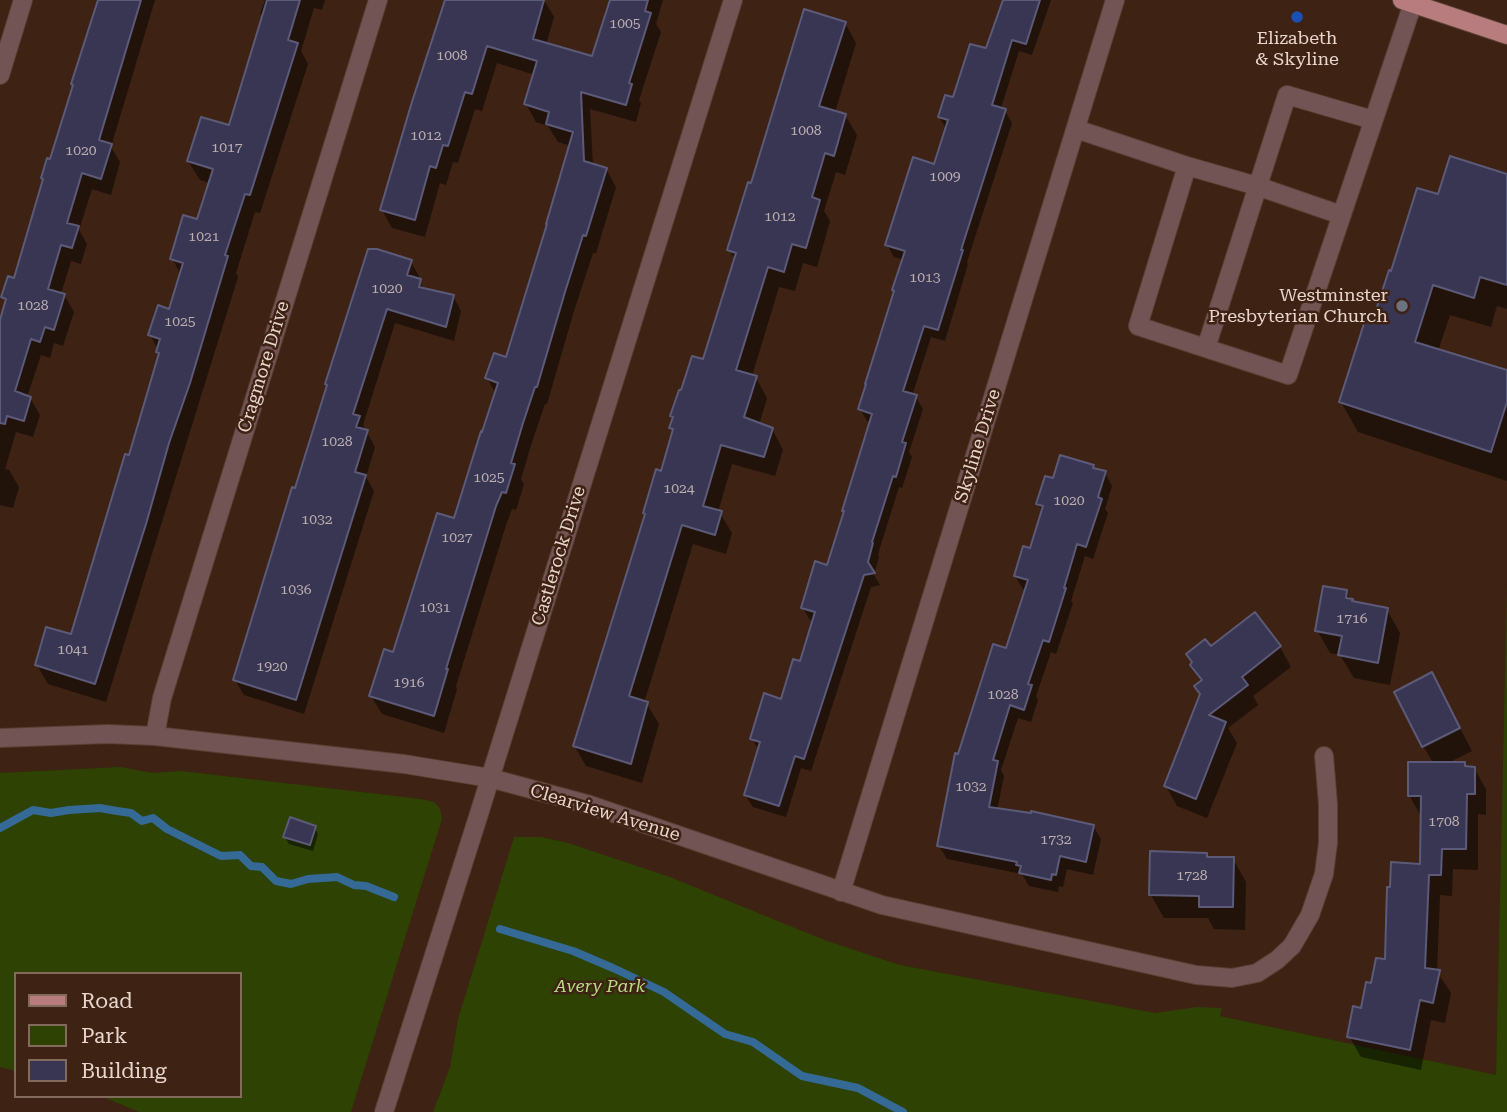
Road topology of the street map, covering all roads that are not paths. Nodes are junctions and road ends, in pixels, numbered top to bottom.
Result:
1 (23, 0) edge
2 (378, 0) edge
3 (733, 0) edge
4 (1115, 0) edge
5 (1407, 2) edge
6 (1507, 34) edge
7 (0, 75) edge
8 (1373, 120) junction
9 (1076, 129) junction
10 (1187, 166) junction
11 (1257, 186) junction
12 (1341, 215) junction
13 (1206, 348) junction
14 (155, 736) junction
15 (0, 738) edge
16 (1324, 756) dead end
17 (490, 778) junction
18 (841, 892) junction
19 (384, 1112) edge

1 - 7 street
2 - 14 street, Cragmore Drive
3 - 17 street, Castlerock Drive
4 - 9 street, Skyline Drive
5 - 6 main road
5 - 8 street
8 - 11 street
8 - 12 street
9 - 10 street
9 - 18 street, Skyline Drive
10 - 11 street
10 - 13 street
11 - 12 street
11 - 13 street
12 - 13 street
14 - 15 street, Clearview Avenue
14 - 17 street, Clearview Avenue
16 - 18 street, Clearview Avenue
17 - 18 street, Clearview Avenue
17 - 19 street, Castlerock Drive

